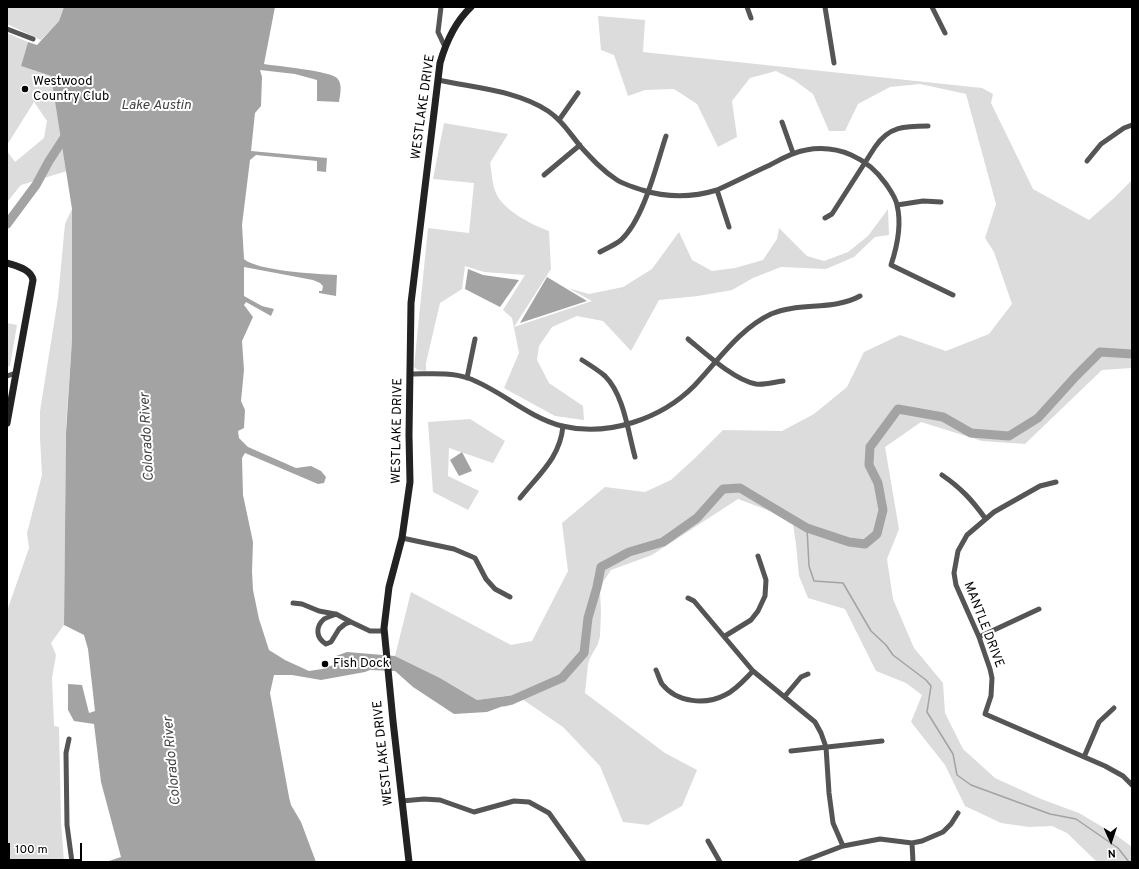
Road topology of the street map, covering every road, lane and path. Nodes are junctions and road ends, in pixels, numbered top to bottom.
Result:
1 (441, 7) edge
2 (471, 7) edge
3 (747, 7) edge
4 (825, 7) edge
5 (932, 7) edge
6 (751, 18) dead end
7 (7, 28) edge
8 (946, 32) dead end
9 (33, 39) dead end
10 (445, 46) junction
11 (834, 63) dead end
12 (438, 80) junction
13 (578, 93) dead end
14 (559, 120) junction
15 (782, 122) dead end
16 (1132, 125) edge
17 (928, 126) dead end
18 (666, 136) dead end
19 (580, 145) junction
20 (793, 154) junction
21 (1087, 161) dead end
22 (866, 162) junction
23 (544, 175) dead end
24 (717, 190) junction
25 (647, 192) junction
26 (941, 202) dead end
27 (897, 205) junction
28 (825, 218) dead end
29 (729, 227) dead end
30 (600, 252) dead end
31 (7, 263) edge
32 (953, 295) dead end
33 (860, 296) dead end
34 (475, 339) dead end
35 (688, 339) dead end
36 (582, 360) dead end
37 (716, 362) junction
38 (16, 373) junction
39 (411, 374) junction
40 (7, 376) edge
41 (467, 378) junction
42 (784, 381) dead end
43 (7, 423) edge
44 (626, 424) junction
45 (562, 426) junction
46 (634, 457) dead end
47 (942, 475) dead end
48 (1056, 482) dead end
49 (520, 498) dead end
50 (985, 518) junction
51 (402, 538) junction
52 (758, 556) dead end
53 (510, 597) dead end
54 (688, 598) dead end
55 (293, 603) dead end
56 (1038, 609) dead end
57 (336, 614) junction
58 (351, 622) junction
59 (384, 631) junction
60 (725, 636) junction
61 (979, 638) junction
62 (656, 670) dead end
63 (753, 671) junction
64 (808, 674) dead end
65 (785, 696) junction
66 (1114, 708) dead end
67 (69, 739) dead end
68 (882, 741) dead end
69 (826, 747) junction
70 (792, 751) dead end
71 (1084, 757) junction
72 (1132, 785) edge
73 (402, 801) junction
74 (958, 813) dead end
75 (708, 841) dead end
76 (912, 843) junction
77 (843, 846) junction
78 (72, 862) edge
79 (409, 862) edge
80 (584, 862) edge
81 (720, 862) edge
82 (801, 862) edge
83 (913, 862) edge

1 - 10 street
2 - 10 street, WESTLAKE DRIVE
3 - 6 street
4 - 11 street
5 - 8 street
7 - 9 street
10 - 12 street, WESTLAKE DRIVE
12 - 14 street
12 - 39 street, WESTLAKE DRIVE
13 - 14 street
14 - 19 street
15 - 20 street
16 - 21 street
17 - 22 street
18 - 25 street
19 - 23 street
19 - 25 street
20 - 22 street
20 - 24 street
22 - 27 street
22 - 28 street
24 - 25 street
24 - 29 street
25 - 30 street
26 - 27 street
27 - 32 street
31 - 38 street
33 - 37 street
34 - 41 street
35 - 37 street
36 - 44 street
37 - 42 street
37 - 44 street
38 - 40 street
38 - 43 street
39 - 41 street
39 - 51 street, WESTLAKE DRIVE
41 - 45 street
44 - 45 street
44 - 46 street
45 - 49 street
47 - 50 street
48 - 50 street, MANTLE DRIVE
50 - 61 street, MANTLE DRIVE
51 - 53 street
51 - 59 street, WESTLAKE DRIVE
52 - 60 street
54 - 60 street
55 - 57 street
56 - 61 street
57 - 58 street
57 - 58 street
58 - 59 street
59 - 73 street, WESTLAKE DRIVE
60 - 63 street
61 - 71 street, MANTLE DRIVE
62 - 63 street
63 - 65 street
64 - 65 street
65 - 69 street
66 - 71 street
67 - 78 street
68 - 69 street
69 - 70 street
69 - 77 street
71 - 72 street, MANTLE DRIVE
73 - 79 street, WESTLAKE DRIVE
73 - 80 street
74 - 76 street
75 - 81 street
76 - 77 street
76 - 83 street
77 - 82 street

